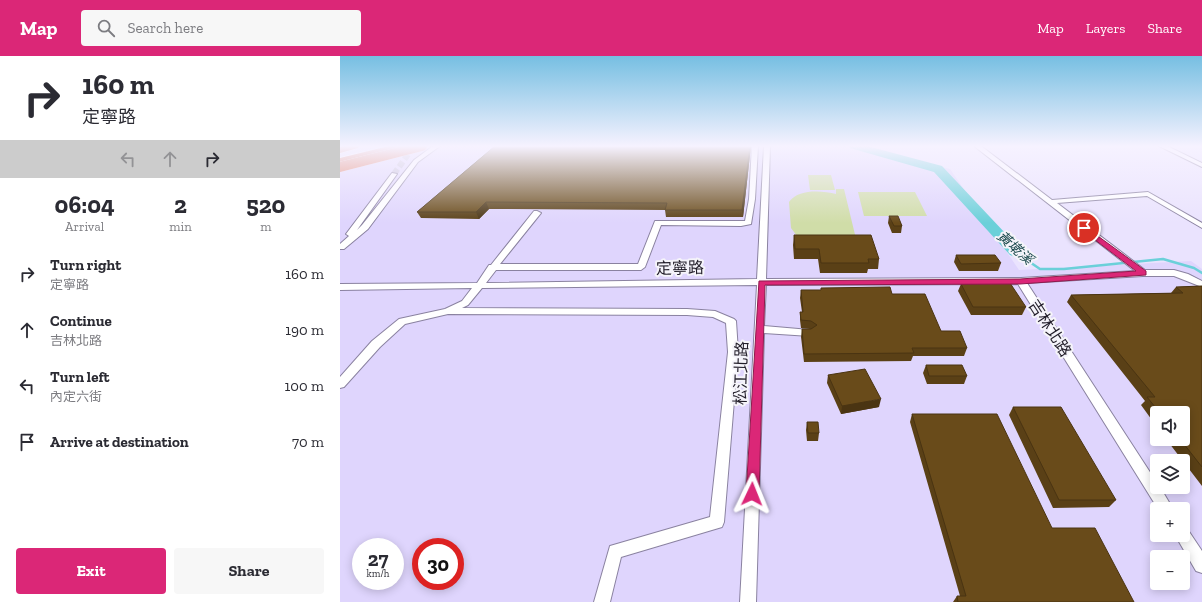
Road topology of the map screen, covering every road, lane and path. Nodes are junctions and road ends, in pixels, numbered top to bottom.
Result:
1 (408, 171) edge
2 (753, 171) edge
3 (766, 171) edge
4 (1010, 171) edge
5 (394, 174) tunnel mouth
6 (386, 199) junction
7 (1049, 202) junction
8 (368, 210) junction
9 (536, 213) dead end
10 (1202, 226) edge
11 (340, 247) edge
12 (492, 267) junction
13 (1143, 273) junction
14 (761, 282) junction
15 (1020, 282) junction
16 (1202, 284) edge
17 (477, 286) junction
18 (340, 287) edge
19 (448, 311) junction
20 (759, 329) junction
21 (810, 333) edge
22 (340, 384) edge
23 (1161, 502) edge
24 (1187, 542) edge
25 (1202, 565) edge
26 (602, 602) edge
27 (748, 602) edge

1 - 6 street
2 - 12 street
3 - 14 street, 松江北路
4 - 7 street
5 - 8 street
6 - 8 street
6 - 11 street
7 - 10 street
7 - 13 street
8 - 11 street
9 - 12 street
12 - 17 street
13 - 15 street, 吉林北路
13 - 16 street, 吉林北路
14 - 15 street, 定寧路
14 - 17 street, 定寧路
14 - 20 street, 松江北路
15 - 23 street, 吉林北路
17 - 18 street, 定寧路
17 - 19 street
19 - 22 street
19 - 26 street
20 - 21 street
20 - 27 street, 松江北路
24 - 25 street

